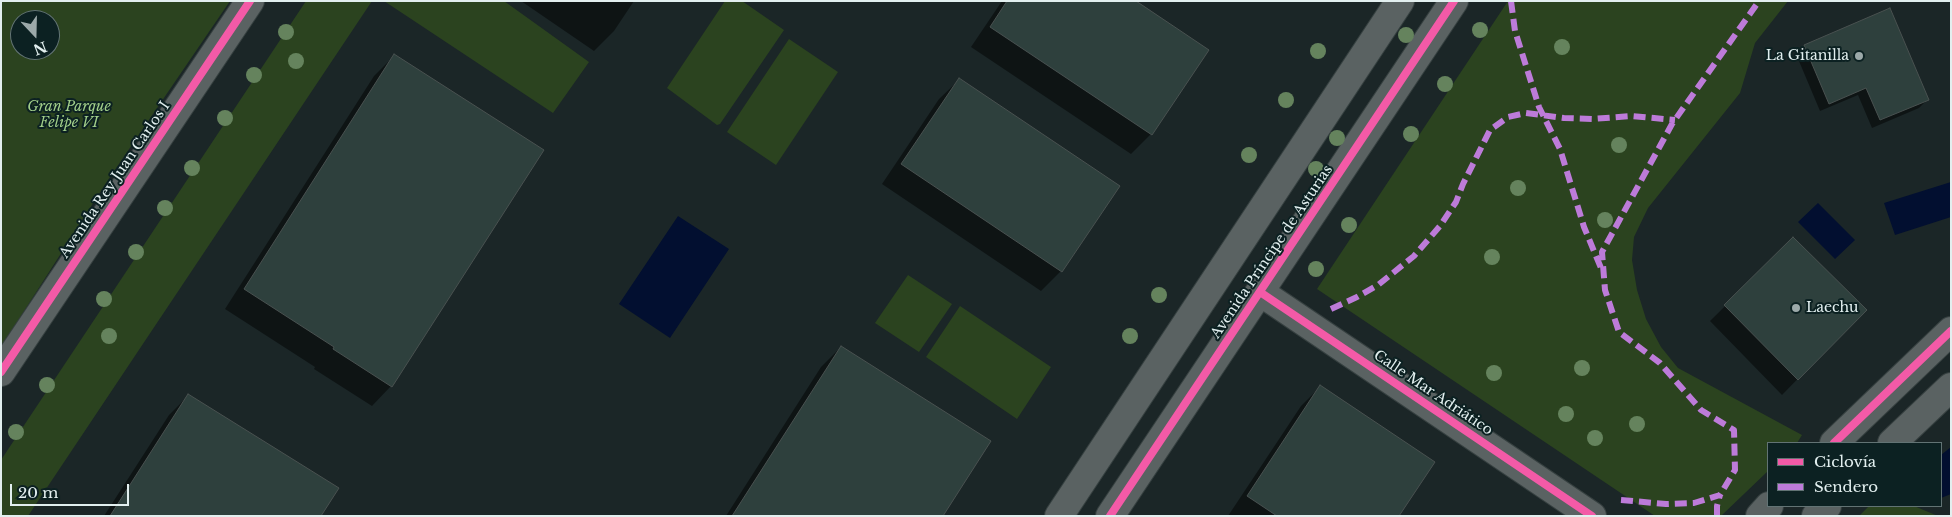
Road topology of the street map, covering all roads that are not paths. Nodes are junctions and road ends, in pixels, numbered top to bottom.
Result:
1 (250, 1) edge
2 (1400, 1) edge
3 (1454, 1) edge
4 (1260, 292) junction
5 (1951, 331) edge
6 (1, 372) edge
7 (1951, 387) edge
8 (1835, 442) edge
9 (1893, 442) edge
10 (1826, 507) edge
11 (1059, 516) edge
12 (1110, 516) edge
13 (1592, 516) edge
14 (1816, 516) edge

1 - 6 street, Avenida Rey Juan Carlos I
2 - 11 street
3 - 4 street, Avenida Príncipe de Asturias
4 - 12 street, Avenida Príncipe de Asturias
4 - 13 street, Calle Mar Adriático
5 - 8 street
7 - 9 street
10 - 14 street

